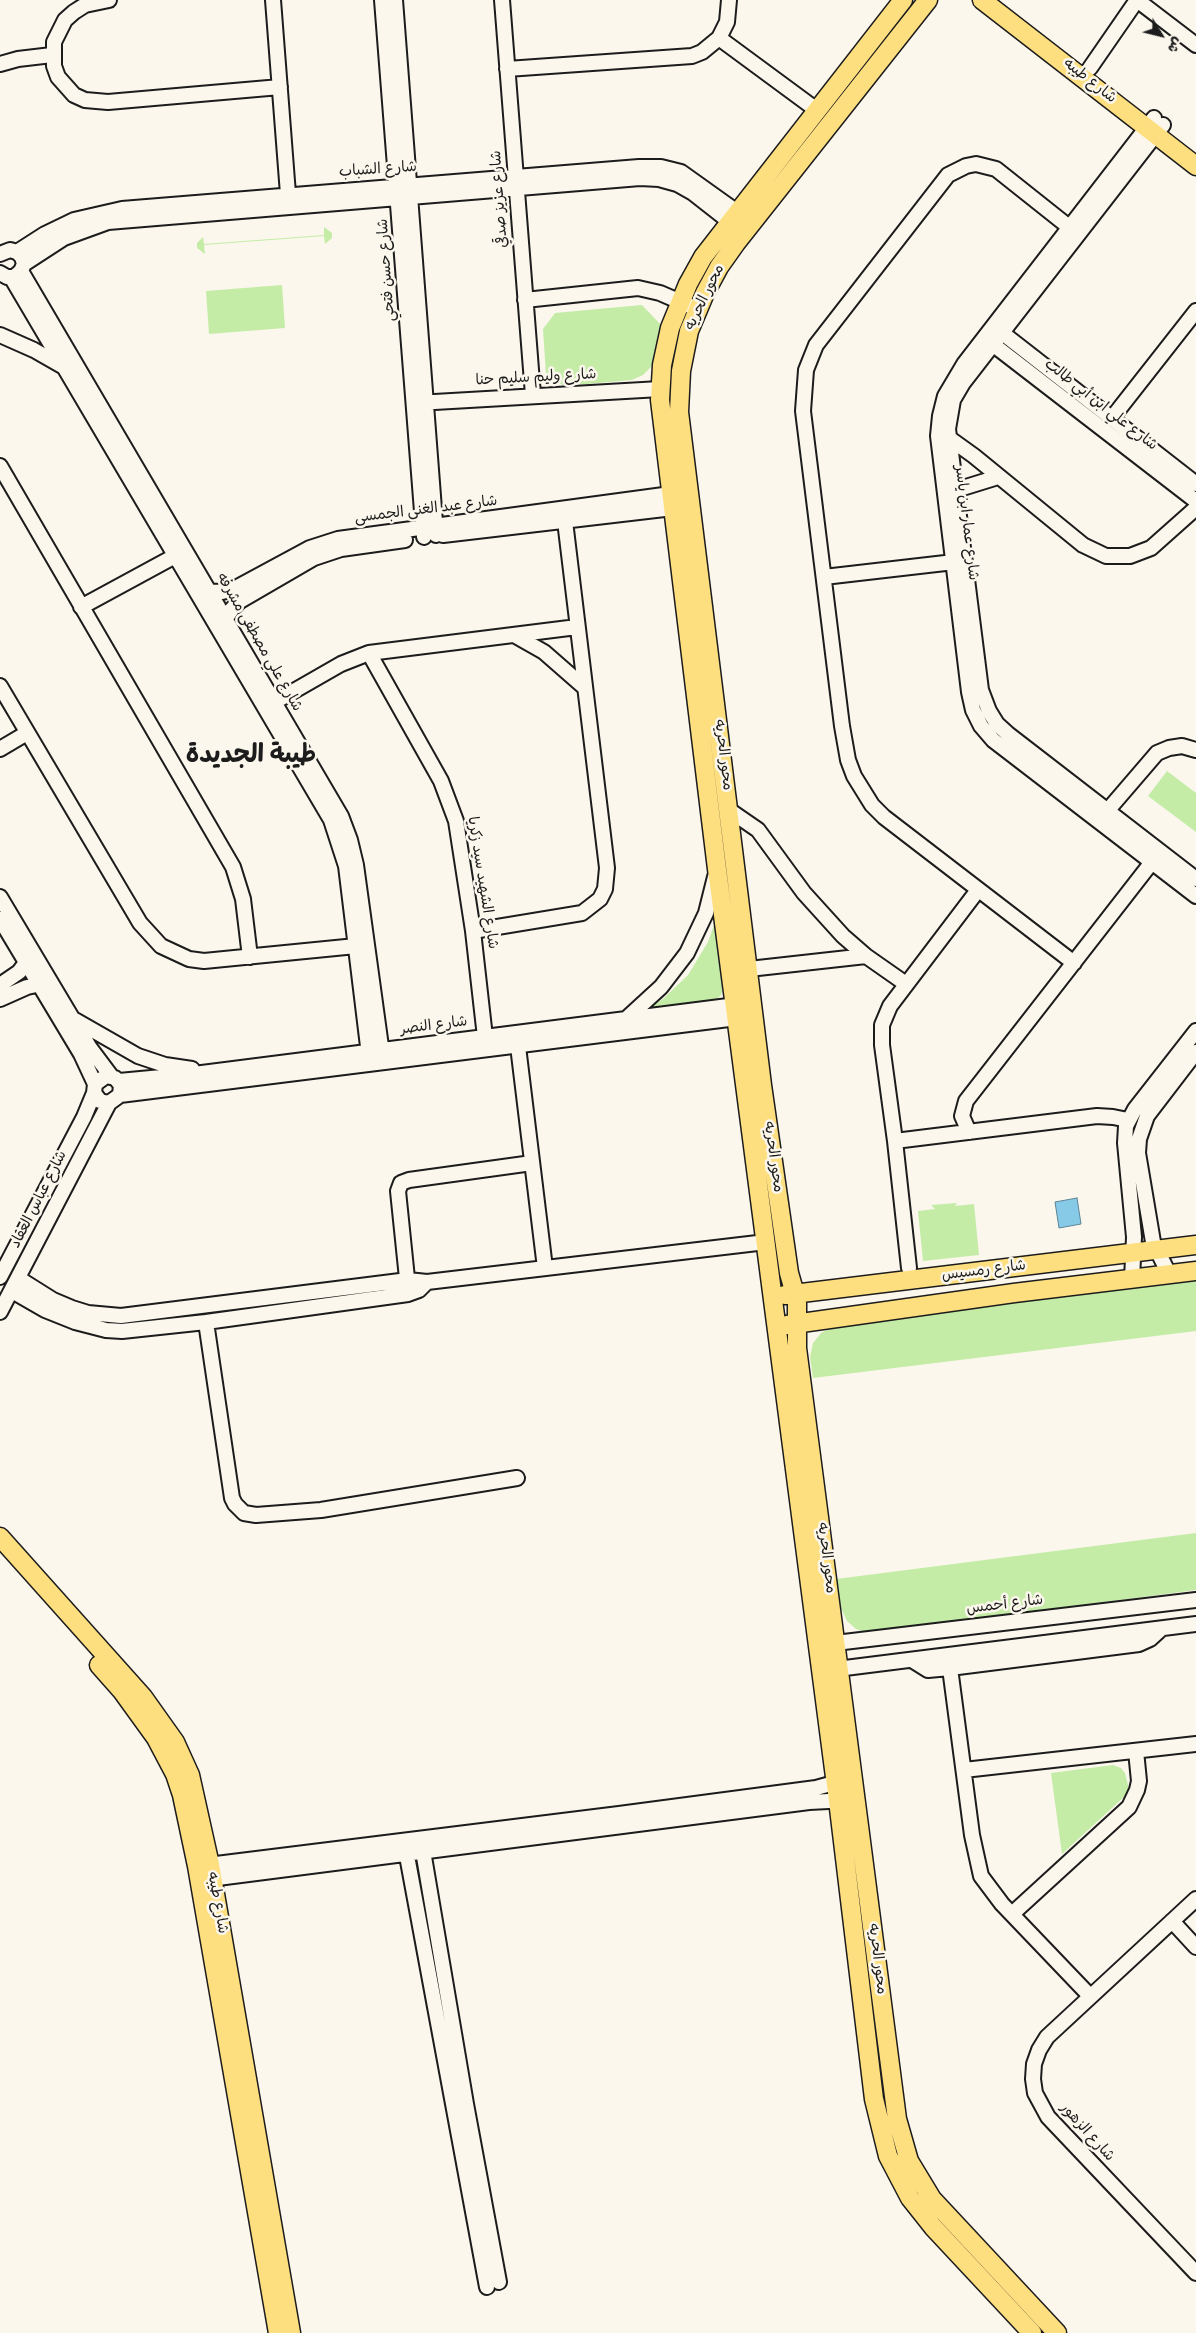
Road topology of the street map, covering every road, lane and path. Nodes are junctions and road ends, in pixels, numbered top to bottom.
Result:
1 (109, 0) edge
2 (273, 0) edge
3 (382, 0) edge
4 (395, 0) edge
5 (502, 0) edge
6 (729, 0) edge
7 (903, 0) edge
8 (928, 0) edge
9 (982, 0) edge
10 (1001, 0) edge
11 (1137, 0) edge
12 (719, 38) junction
13 (1196, 45) edge
14 (52, 54) junction
15 (0, 64) edge
16 (1090, 68) junction
17 (508, 69) junction
18 (280, 87) junction
19 (818, 111) junction
20 (1155, 126) junction
21 (1196, 151) edge
22 (1196, 166) edge
23 (516, 183) junction
24 (404, 191) junction
25 (288, 194) junction
26 (733, 217) junction
27 (1068, 227) junction
28 (6, 249) edge
29 (10, 272) edge
30 (526, 300) junction
31 (680, 301) junction
32 (698, 309) junction
33 (1193, 319) edge
34 (997, 329) junction
35 (0, 335) edge
36 (988, 340) junction
37 (63, 367) junction
38 (660, 388) junction
39 (533, 396) junction
40 (420, 403) junction
41 (1112, 418) junction
42 (949, 438) junction
43 (0, 466) edge
44 (998, 477) junction
45 (1196, 484) edge
46 (956, 490) junction
47 (672, 501) junction
48 (1196, 502) edge
49 (1196, 508) edge
50 (565, 521) junction
51 (430, 532) junction
52 (175, 556) junction
53 (954, 562) junction
54 (824, 577) junction
55 (196, 590) junction
56 (210, 592) junction
57 (81, 607) junction
58 (222, 624) junction
59 (577, 626) junction
60 (513, 635) junction
61 (369, 653) junction
62 (0, 686) edge
63 (584, 687) junction
64 (273, 702) junction
65 (27, 733) junction
66 (0, 749) edge
67 (1196, 750) edge
68 (729, 810) junction
69 (1108, 810) junction
70 (1152, 862) junction
71 (717, 869) junction
72 (1196, 879) edge
73 (978, 890) junction
74 (0, 896) edge
75 (1196, 896) edge
76 (0, 919) edge
77 (473, 931) junction
78 (356, 946) junction
79 (866, 956) junction
80 (30, 958) junction
81 (250, 958) junction
82 (1074, 963) junction
83 (749, 969) junction
84 (44, 983) junction
85 (906, 984) junction
86 (0, 985) edge
87 (0, 999) edge
88 (744, 1010) junction
89 (72, 1018) junction
90 (625, 1026) junction
91 (1196, 1031) edge
92 (517, 1040) junction
93 (486, 1043) junction
94 (1195, 1055) edge
95 (376, 1056) junction
96 (207, 1072) junction
97 (94, 1089) junction
98 (115, 1089) junction
99 (1128, 1120) junction
100 (969, 1132) junction
101 (895, 1140) junction
102 (532, 1163) junction
103 (780, 1213) junction
104 (762, 1215) junction
105 (766, 1242) junction
106 (1196, 1245) edge
107 (1156, 1251) junction
108 (1134, 1254) junction
109 (545, 1268) junction
110 (909, 1268) dead end
111 (1196, 1271) edge
112 (1169, 1274) junction
113 (0, 1277) edge
114 (1132, 1279) junction
115 (15, 1284) junction
116 (408, 1287) junction
117 (795, 1294) junction
118 (772, 1296) junction
119 (0, 1312) edge
120 (206, 1322) junction
121 (798, 1324) junction
122 (777, 1326) junction
123 (517, 1478) dead end
124 (0, 1537) edge
125 (0, 1555) edge
126 (1196, 1600) edge
127 (1196, 1624) edge
128 (1161, 1629) junction
129 (835, 1643) junction
130 (818, 1645) junction
131 (912, 1660) junction
132 (950, 1668) junction
133 (839, 1669) junction
134 (821, 1672) junction
135 (1196, 1744) edge
136 (1136, 1751) junction
137 (964, 1770) junction
138 (852, 1778) junction
139 (837, 1792) junction
140 (856, 1801) junction
141 (421, 1837) junction
142 (404, 1840) junction
143 (423, 1852) junction
144 (407, 1854) junction
145 (205, 1873) junction
146 (1196, 1899) edge
147 (1012, 1914) junction
148 (1172, 1921) junction
149 (1196, 1947) edge
150 (1090, 1996) junction
151 (1196, 2273) edge
152 (276, 2288) junction
153 (278, 2333) edge
154 (291, 2333) edge
155 (1032, 2333) edge
156 (1057, 2333) edge

1 - 14 street
2 - 18 street
3 - 24 street, شارع حسن فتحي
4 - 24 street, شارع حسن فتحي
5 - 17 street, شارع عزيز صدقي
6 - 12 street
7 - 19 main road, محور الحريه
8 - 32 main road, محور الحريه
9 - 20 main road, شارع طيبه
10 - 16 main road, شارع طيبه
11 - 13 street
11 - 16 street
12 - 17 street
12 - 19 street
14 - 15 street
14 - 18 street
16 - 20 main road, شارع طيبه
17 - 23 street, شارع عزيز صدقي
18 - 25 street
19 - 26 main road, محور الحريه
20 - 21 main road, شارع طيبه
20 - 22 main road, شارع طيبه
20 - 27 street, شارع عمار ابن ياسر
20 - 34 street, شارع عمار ابن ياسر
23 - 24 street, شارع الشباب
23 - 26 street, شارع الشباب
23 - 30 street, شارع عزيز صدقي
24 - 25 street, شارع الشباب
24 - 29 street, شارع الشباب
24 - 40 street, شارع حسن فتحي
25 - 28 street, شارع الشباب
26 - 31 main road, محور الحريه
27 - 34 street, شارع عمار ابن ياسر
27 - 54 street
28 - 29 street
29 - 37 street, شارع علي مصطفى مشرفه
29 - 56 street, شارع علي مصطفى مشرفه
30 - 31 street
30 - 39 street, شارع عزيز صدقي
31 - 32 street
31 - 38 main road, محور الحريه
32 - 68 main road, محور الحريه
33 - 41 street
34 - 36 street, شارع عمار ابن ياسر
34 - 41 street, شارع علي ابن أبي طالب
35 - 37 street
36 - 42 street, شارع عمار ابن ياسر
36 - 48 street, شارع علي ابن أبي طالب
36 - 53 street, شارع عمار ابن ياسر
37 - 52 street, شارع علي مصطفى مشرفه
38 - 39 street, شارع وليم سليم حنا
38 - 47 main road, محور الحريه
39 - 40 street, شارع وليم سليم حنا
40 - 51 street, شارع حسن فتحي
41 - 45 street, شارع علي ابن أبي طالب
42 - 44 street
42 - 46 street, شارع عمار ابن ياسر
43 - 57 street
44 - 46 street
44 - 49 street
46 - 69 street, شارع عمار ابن ياسر
47 - 50 street, شارع عبد الغنى الجمسى
47 - 51 street, شارع عبد الغنى الجمسى
47 - 71 main road, محور الحريه
50 - 51 street, شارع عبد الغنى الجمسى
50 - 59 street
51 - 56 street, شارع عبد الغنى الجمسى
51 - 58 street, شارع عبد الغنى الجمسى
52 - 55 street, شارع علي مصطفى مشرفه
52 - 57 street
53 - 54 street
53 - 70 street, شارع عمار ابن ياسر
54 - 73 street
55 - 56 street, شارع عبد الغنى الجمسى
55 - 58 street, شارع علي مصطفى مشرفه
56 - 58 street, شارع علي مصطفى مشرفه
57 - 81 street
58 - 64 street, شارع علي مصطفى مشرفه
58 - 78 street, شارع علي مصطفى مشرفه
59 - 60 street
59 - 63 street
60 - 61 street
60 - 63 street
61 - 64 street
61 - 77 street, شارع الشهيد سيد زكريا
62 - 65 street
63 - 77 street
64 - 95 street, شارع علي مصطفى مشرفه
65 - 66 street
65 - 81 street
67 - 69 street
68 - 79 street
68 - 83 main road, محور الحريه
69 - 72 street, شارع عمار ابن ياسر
70 - 75 street, شارع عمار ابن ياسر
70 - 82 street
71 - 88 main road, محور الحريه
71 - 90 street
73 - 82 street
73 - 85 street
74 - 80 street
76 - 80 street
77 - 93 street, شارع الشهيد سيد زكريا
78 - 81 street
78 - 95 street, شارع علي مصطفى مشرفه
79 - 83 street
79 - 85 street
80 - 84 street
80 - 86 street
82 - 100 street
83 - 88 main road, محور الحريه
84 - 87 street
84 - 89 street
84 - 97 street
85 - 101 street
88 - 90 street, شارع النصر
88 - 103 main road, محور الحريه
88 - 104 main road, محور الحريه
89 - 96 street
89 - 98 street
90 - 92 street, شارع النصر
91 - 99 street
92 - 93 street, شارع النصر
92 - 102 street
93 - 95 street, شارع النصر
94 - 107 street
95 - 96 street, شارع النصر
95 - 98 street, شارع النصر
96 - 98 street, شارع النصر
97 - 98 street
97 - 98 street
97 - 113 street, شارع عباس العقاد
98 - 115 street, شارع عباس العقاد
99 - 100 street
99 - 108 street
100 - 101 street
101 - 110 street
102 - 109 street
102 - 116 street
103 - 104 main road
103 - 117 main road, محور الحريه
104 - 105 main road, محور الحريه
105 - 109 street
105 - 118 main road, محور الحريه
106 - 107 main road, شارع رمسيس
107 - 108 main road, شارع رمسيس
107 - 112 street
108 - 114 street
108 - 117 main road, شارع رمسيس
109 - 116 street
111 - 112 main road, شارع رمسيس
112 - 114 main road, شارع رمسيس
114 - 121 main road, شارع رمسيس
115 - 116 street
115 - 119 street, شارع عباس العقاد
115 - 120 street
116 - 120 street
117 - 118 main road, شارع رمسيس
117 - 121 main road, محور الحريه
118 - 122 main road, محور الحريه
120 - 123 street
121 - 122 main road, شارع رمسيس
121 - 129 main road, محور الحريه
122 - 130 main road, محور الحريه
124 - 145 main road, شارع طيبه
125 - 145 main road, شارع طيبه
126 - 129 street, شارع أحمس
127 - 128 street
128 - 131 street
128 - 132 street
129 - 130 street, شارع أحمس
129 - 133 main road, محور الحريه
130 - 134 main road, محور الحريه
131 - 132 street
131 - 133 street
132 - 137 street
133 - 134 street
133 - 138 main road, محور الحريه
134 - 139 main road, محور الحريه
135 - 136 street
136 - 137 street
136 - 147 street
137 - 147 street
138 - 139 street
138 - 140 main road, محور الحريه
139 - 140 street
139 - 141 street
139 - 143 street
139 - 155 main road, محور الحريه
140 - 156 main road, محور الحريه
141 - 142 street
141 - 143 street
142 - 144 street
142 - 145 street
143 - 144 street
143 - 144 street
144 - 145 street
145 - 152 main road, شارع طيبه
146 - 148 street, شارع الزهور
147 - 150 street
148 - 149 street
148 - 150 street, شارع الزهور
150 - 151 street, شارع الزهور
152 - 153 main road, شارع طيبه
152 - 154 main road, شارع طيبه

